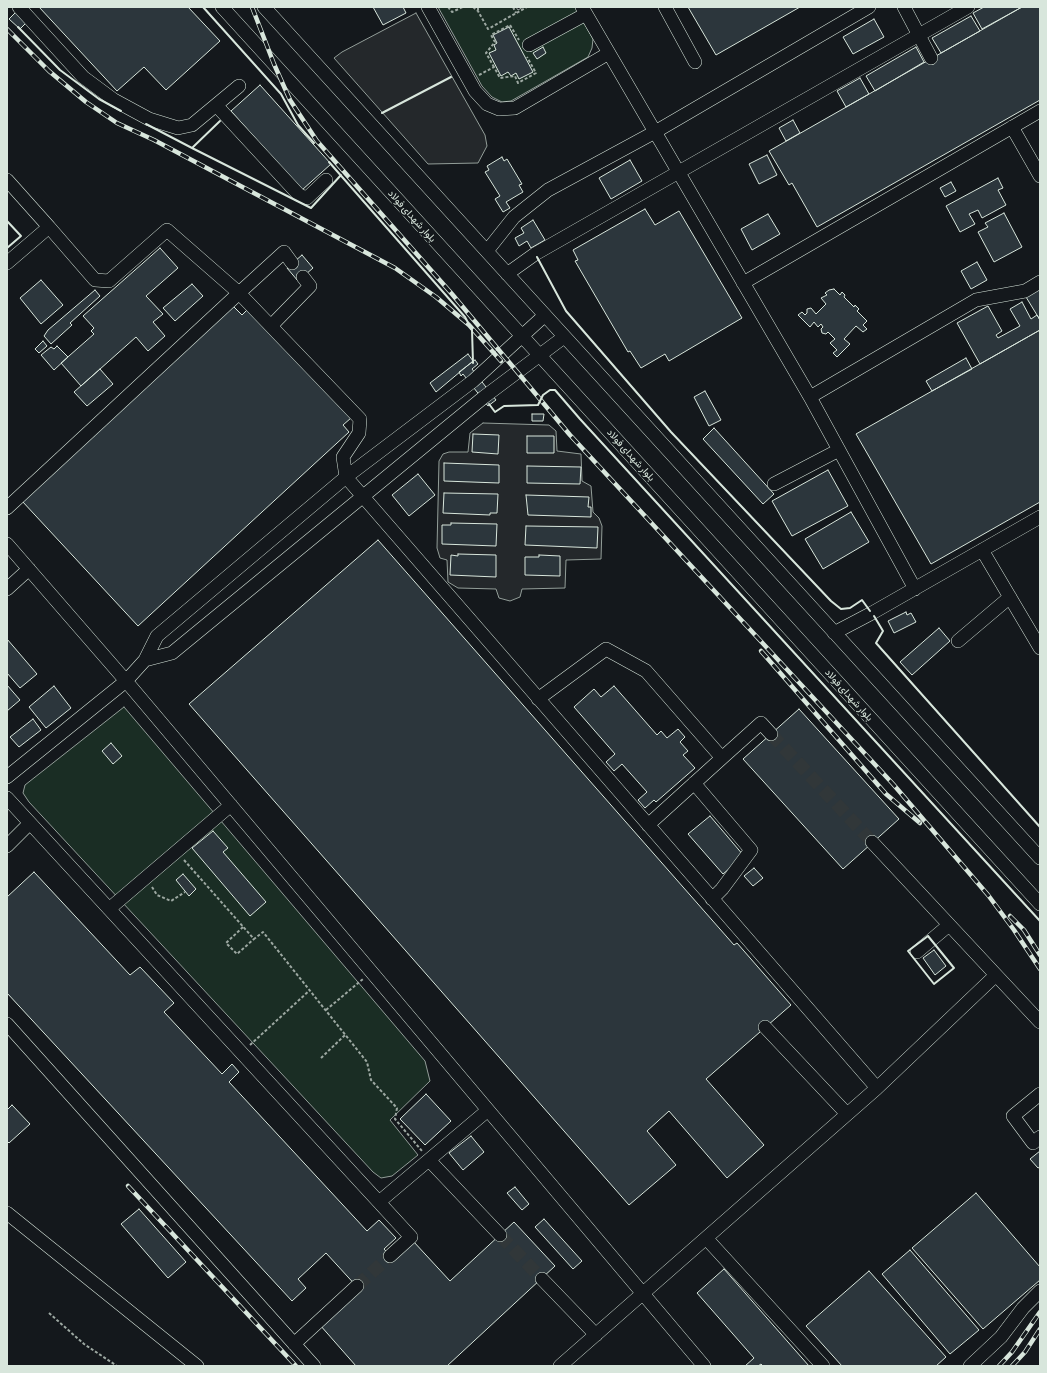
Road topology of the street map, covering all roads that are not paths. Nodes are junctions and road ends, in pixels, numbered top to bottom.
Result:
1 (20, 7) edge
2 (222, 7) edge
3 (264, 7) edge
4 (428, 7) edge
5 (665, 7) edge
6 (869, 7) edge
7 (904, 7) edge
8 (968, 7) edge
9 (584, 11) edge
10 (919, 35) junction
11 (526, 47) road end
12 (609, 53) junction
13 (931, 58) dead end
14 (695, 62) dead end
15 (239, 86) dead end
16 (216, 105) junction
17 (1040, 111) edge
18 (1012, 127) junction
19 (656, 132) junction
20 (679, 172) junction
21 (1040, 176) edge
22 (7, 180) edge
23 (326, 180) dead end
24 (49, 227) junction
25 (486, 251) junction
26 (7, 263) edge
27 (292, 263) dead end
28 (507, 274) junction
29 (303, 277) dead end
30 (1040, 282) edge
31 (743, 283) junction
32 (239, 293) junction
33 (545, 315) junction
34 (271, 326) junction
35 (522, 336) junction
36 (564, 337) junction
37 (541, 356) junction
38 (810, 397) junction
39 (839, 450) junction
40 (346, 477) junction
41 (774, 484) dead end
42 (363, 497) junction
43 (7, 508) edge
44 (1040, 517) edge
45 (7, 544) edge
46 (982, 550) junction
47 (29, 569) junction
48 (7, 589) edge
49 (915, 589) junction
50 (1010, 597) junction
51 (834, 633) junction
52 (958, 640) dead end
53 (1040, 648) edge
54 (145, 660) junction
55 (126, 681) junction
56 (538, 699) junction
57 (771, 734) tunnel mouth
58 (722, 758) junction
59 (7, 777) edge
60 (694, 783) junction
61 (7, 798) edge
62 (231, 805) junction
63 (30, 823) junction
64 (648, 825) junction
65 (872, 842) tunnel mouth
66 (7, 846) edge
67 (1040, 858) edge
68 (712, 899) junction
69 (1040, 904) edge
70 (109, 909) junction
71 (949, 924) junction
72 (917, 952) dead end
73 (996, 975) junction
74 (1040, 1022) edge
75 (7, 1024) edge
76 (765, 1028) dead end
77 (877, 1088) junction
78 (1040, 1094) edge
79 (488, 1110) junction
80 (847, 1114) junction
81 (1040, 1137) edge
82 (429, 1160) junction
83 (379, 1202) junction
84 (7, 1213) edge
85 (500, 1235) tunnel mouth
86 (706, 1238) junction
87 (390, 1256) tunnel mouth
88 (542, 1279) tunnel mouth
89 (357, 1286) tunnel mouth
90 (1040, 1291) edge
91 (643, 1294) junction
92 (596, 1335) junction
93 (294, 1344) junction
94 (196, 1366) edge
95 (314, 1366) edge
96 (560, 1366) edge
97 (704, 1366) edge
98 (823, 1366) edge
99 (970, 1366) edge

1 - 16 street
2 - 35 street, بلوار شهدای فولاد
3 - 25 street
4 - 12 street
5 - 14 street
6 - 19 street
7 - 10 street
8 - 10 street
9 - 11 street
9 - 12 street
10 - 13 street
10 - 20 street
12 - 19 street
15 - 16 street
16 - 23 street
17 - 18 street
18 - 21 street
18 - 31 street
19 - 20 street
19 - 25 street
20 - 28 street
20 - 31 street
22 - 24 street
24 - 26 street
24 - 32 street
25 - 28 street
27 - 32 street
28 - 33 street
29 - 34 street
30 - 38 street
31 - 38 street
32 - 34 street
32 - 43 street
33 - 35 street
33 - 36 street
34 - 40 street
35 - 37 street, بلوار شهدای فولاد
35 - 40 street
36 - 37 street
36 - 51 street
37 - 42 street
37 - 69 street, بلوار شهدای فولاد
38 - 39 street
39 - 41 street
39 - 49 street
40 - 42 street
40 - 54 street
42 - 54 street
42 - 56 street
44 - 46 street
45 - 47 street
46 - 49 street
46 - 50 street
47 - 48 street
47 - 55 street
49 - 51 street
50 - 52 street
50 - 53 street
51 - 67 street
54 - 55 street
55 - 59 street
55 - 62 street
56 - 58 street
56 - 64 street
57 - 58 street
58 - 60 street
60 - 64 street
60 - 68 street
61 - 63 street
62 - 70 street
62 - 79 street
63 - 66 street
63 - 70 street
64 - 68 street
65 - 71 street
68 - 77 street
70 - 83 street
71 - 72 street
71 - 73 street
73 - 74 street
73 - 77 street
75 - 93 street
76 - 80 street
77 - 80 street
78 - 81 street
79 - 82 street
79 - 91 street
80 - 86 street
82 - 83 street
82 - 85 street
83 - 87 street
84 - 94 street
86 - 91 street
86 - 98 street
88 - 92 street
89 - 93 street
90 - 99 street
91 - 92 street
91 - 97 street
92 - 96 street
93 - 95 street

